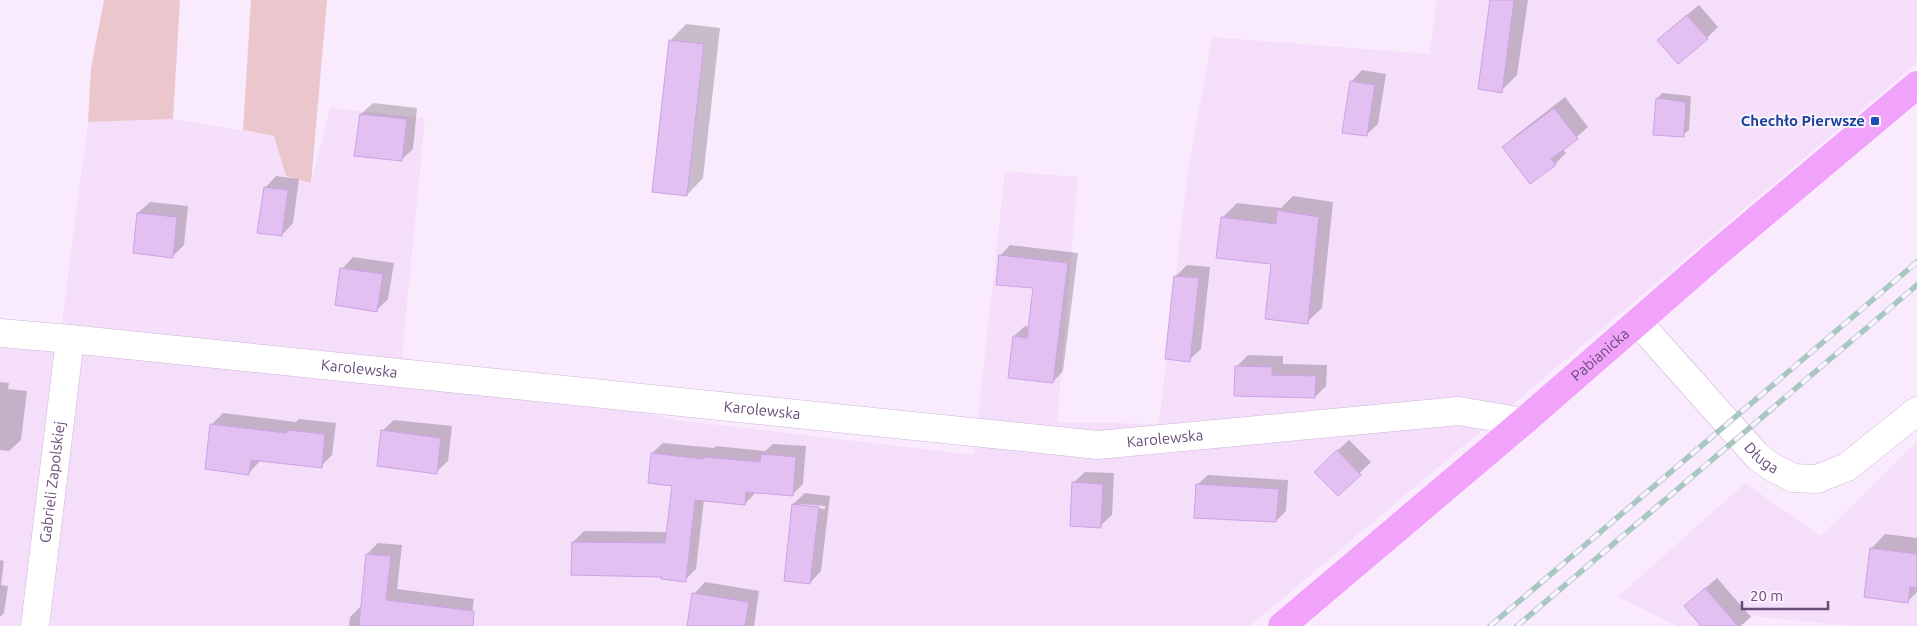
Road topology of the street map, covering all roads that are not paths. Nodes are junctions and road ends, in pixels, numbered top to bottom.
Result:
1 (1917, 85) edge
2 (1638, 322) junction
3 (0, 333) edge
4 (70, 339) junction
5 (1917, 411) edge
6 (1524, 422) junction
7 (35, 626) edge
8 (1282, 626) edge

1 - 2 main road, Pabianicka
2 - 5 street, Długa
2 - 6 main road, Pabianicka
3 - 4 street, Karolewska
4 - 6 street, Karolewska
4 - 7 street, Gabrieli Zapolskiej
6 - 8 main road, Pabianicka

